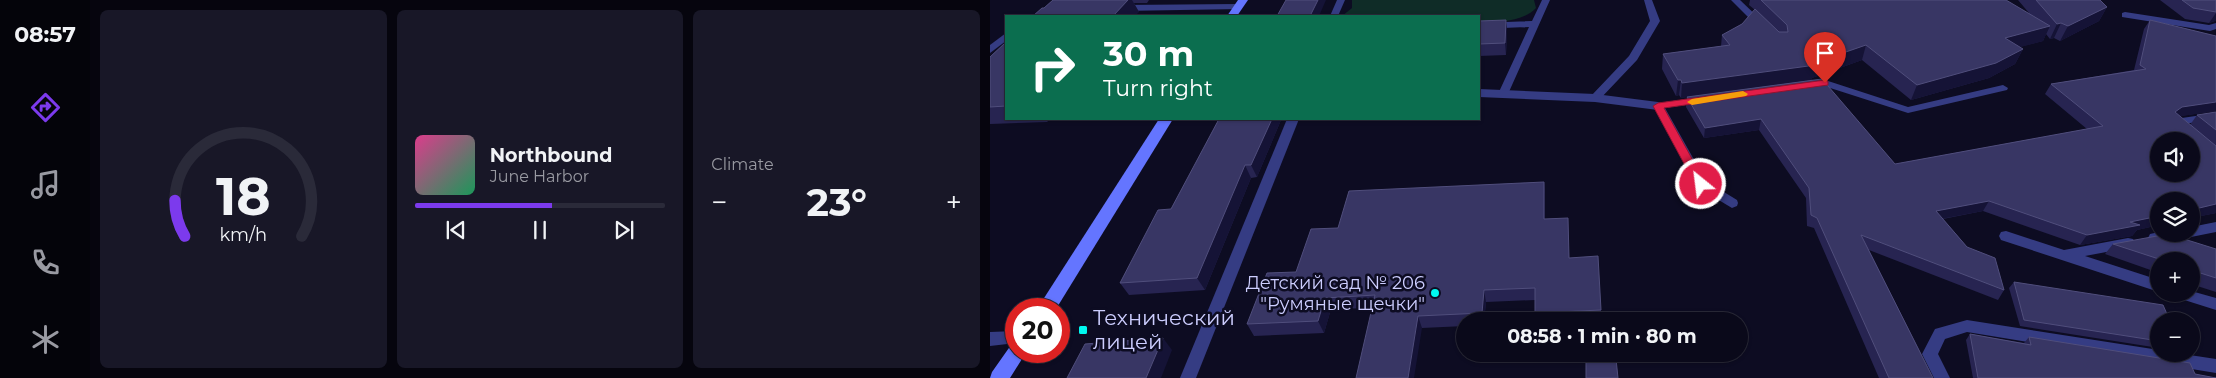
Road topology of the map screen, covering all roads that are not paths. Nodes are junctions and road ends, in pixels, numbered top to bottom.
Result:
1 (1340, 0) edge
2 (1546, 0) edge
3 (1648, 0) edge
4 (1735, 0) edge
5 (1115, 8) edge
6 (1238, 8) edge
7 (1334, 15) edge
8 (2125, 15) dead end
9 (1535, 24) junction
10 (1480, 26) edge
11 (2216, 26) edge
12 (1767, 31) edge
13 (1005, 37) edge
14 (990, 50) edge
15 (1796, 87) edge
16 (2004, 88) dead end
17 (1480, 93) edge
18 (1503, 94) junction
19 (1595, 98) junction
20 (1709, 99) edge
21 (1658, 106) junction
22 (2216, 116) edge
23 (1165, 120) edge
24 (1293, 120) edge
25 (2187, 132) edge
26 (1732, 203) dead end
27 (2216, 227) edge
28 (2200, 230) edge
29 (2006, 236) dead end
30 (2150, 239) edge
31 (2062, 255) junction
32 (2150, 283) edge
33 (1053, 298) edge
34 (2200, 299) edge
35 (2216, 304) edge
36 (1005, 338) edge
37 (990, 339) edge
38 (1010, 363) edge
39 (2216, 366) edge
40 (999, 378) edge
41 (1188, 378) edge
42 (1942, 378) edge

1 - 7 lane
2 - 9 lane
3 - 19 lane
4 - 12 lane
5 - 6 lane
8 - 11 lane
9 - 10 lane
9 - 18 lane
13 - 14 lane
15 - 16 lane
17 - 18 street
18 - 19 street
19 - 21 street
20 - 21 lane
21 - 26 lane
22 - 25 lane
23 - 33 street
24 - 41 lane
27 - 28 lane
29 - 31 lane
30 - 31 lane
31 - 32 lane
34 - 35 lane
36 - 37 lane
38 - 40 street
39 - 42 lane

